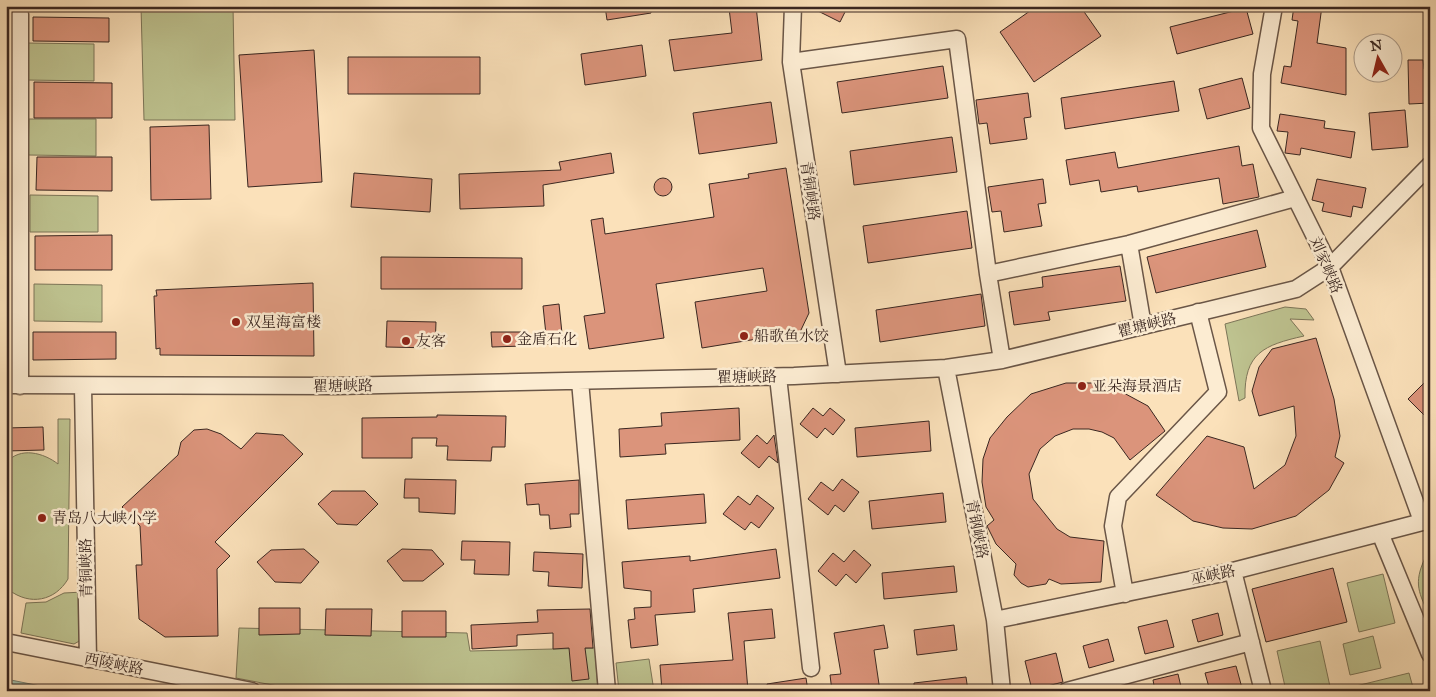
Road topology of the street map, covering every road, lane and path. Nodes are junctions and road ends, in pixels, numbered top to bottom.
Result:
1 (793, 6) edge
2 (1274, 6) edge
3 (20, 14) dead end
4 (791, 62) junction
5 (1430, 165) edge
6 (1295, 198) junction
7 (1129, 244) junction
8 (1330, 267) junction
9 (988, 274) junction
10 (1198, 312) junction
11 (1143, 326) junction
12 (1002, 360) junction
13 (946, 368) junction
14 (838, 374) junction
15 (778, 377) junction
16 (580, 381) junction
17 (13, 386) edge
18 (83, 387) junction
19 (1426, 521) edge
20 (1380, 534) junction
21 (1233, 571) junction
22 (1125, 594) junction
23 (994, 620) junction
24 (6, 642) edge
25 (1251, 642) junction
26 (1430, 654) edge
27 (88, 659) junction
28 (811, 668) dead end
29 (252, 691) edge
30 (606, 691) edge
31 (1002, 691) edge
32 (1067, 691) edge
33 (1263, 691) edge

1 - 4 street, 青铜峡路
2 - 6 street, 刘家峡路
3 - 17 street
4 - 9 street
4 - 14 street, 青铜峡路
5 - 8 street, 瞿塘峡路
6 - 7 street
6 - 8 street, 刘家峡路
7 - 9 street
7 - 11 street
8 - 10 street, 瞿塘峡路
8 - 19 street, 刘家峡路
9 - 12 street
10 - 11 street, 瞿塘峡路
10 - 22 street
11 - 12 street, 瞿塘峡路
12 - 13 street, 瞿塘峡路
13 - 14 street, 瞿塘峡路
13 - 23 street, 青钢峡路
14 - 15 street, 瞿塘峡路
15 - 16 street, 瞿塘峡路
15 - 28 street
16 - 18 street, 瞿塘峡路
16 - 30 street
17 - 18 street, 瞿塘峡路
18 - 27 street, 青铜峡路
19 - 20 street, 巫峡路
20 - 21 street, 巫峡路
20 - 26 street
21 - 22 street, 巫峡路
21 - 25 street
22 - 23 street, 巫峡路
23 - 31 street, 青钢峡路
24 - 27 street, 西陵峡路
25 - 32 street
25 - 33 street
27 - 29 street, 西陵峡路

